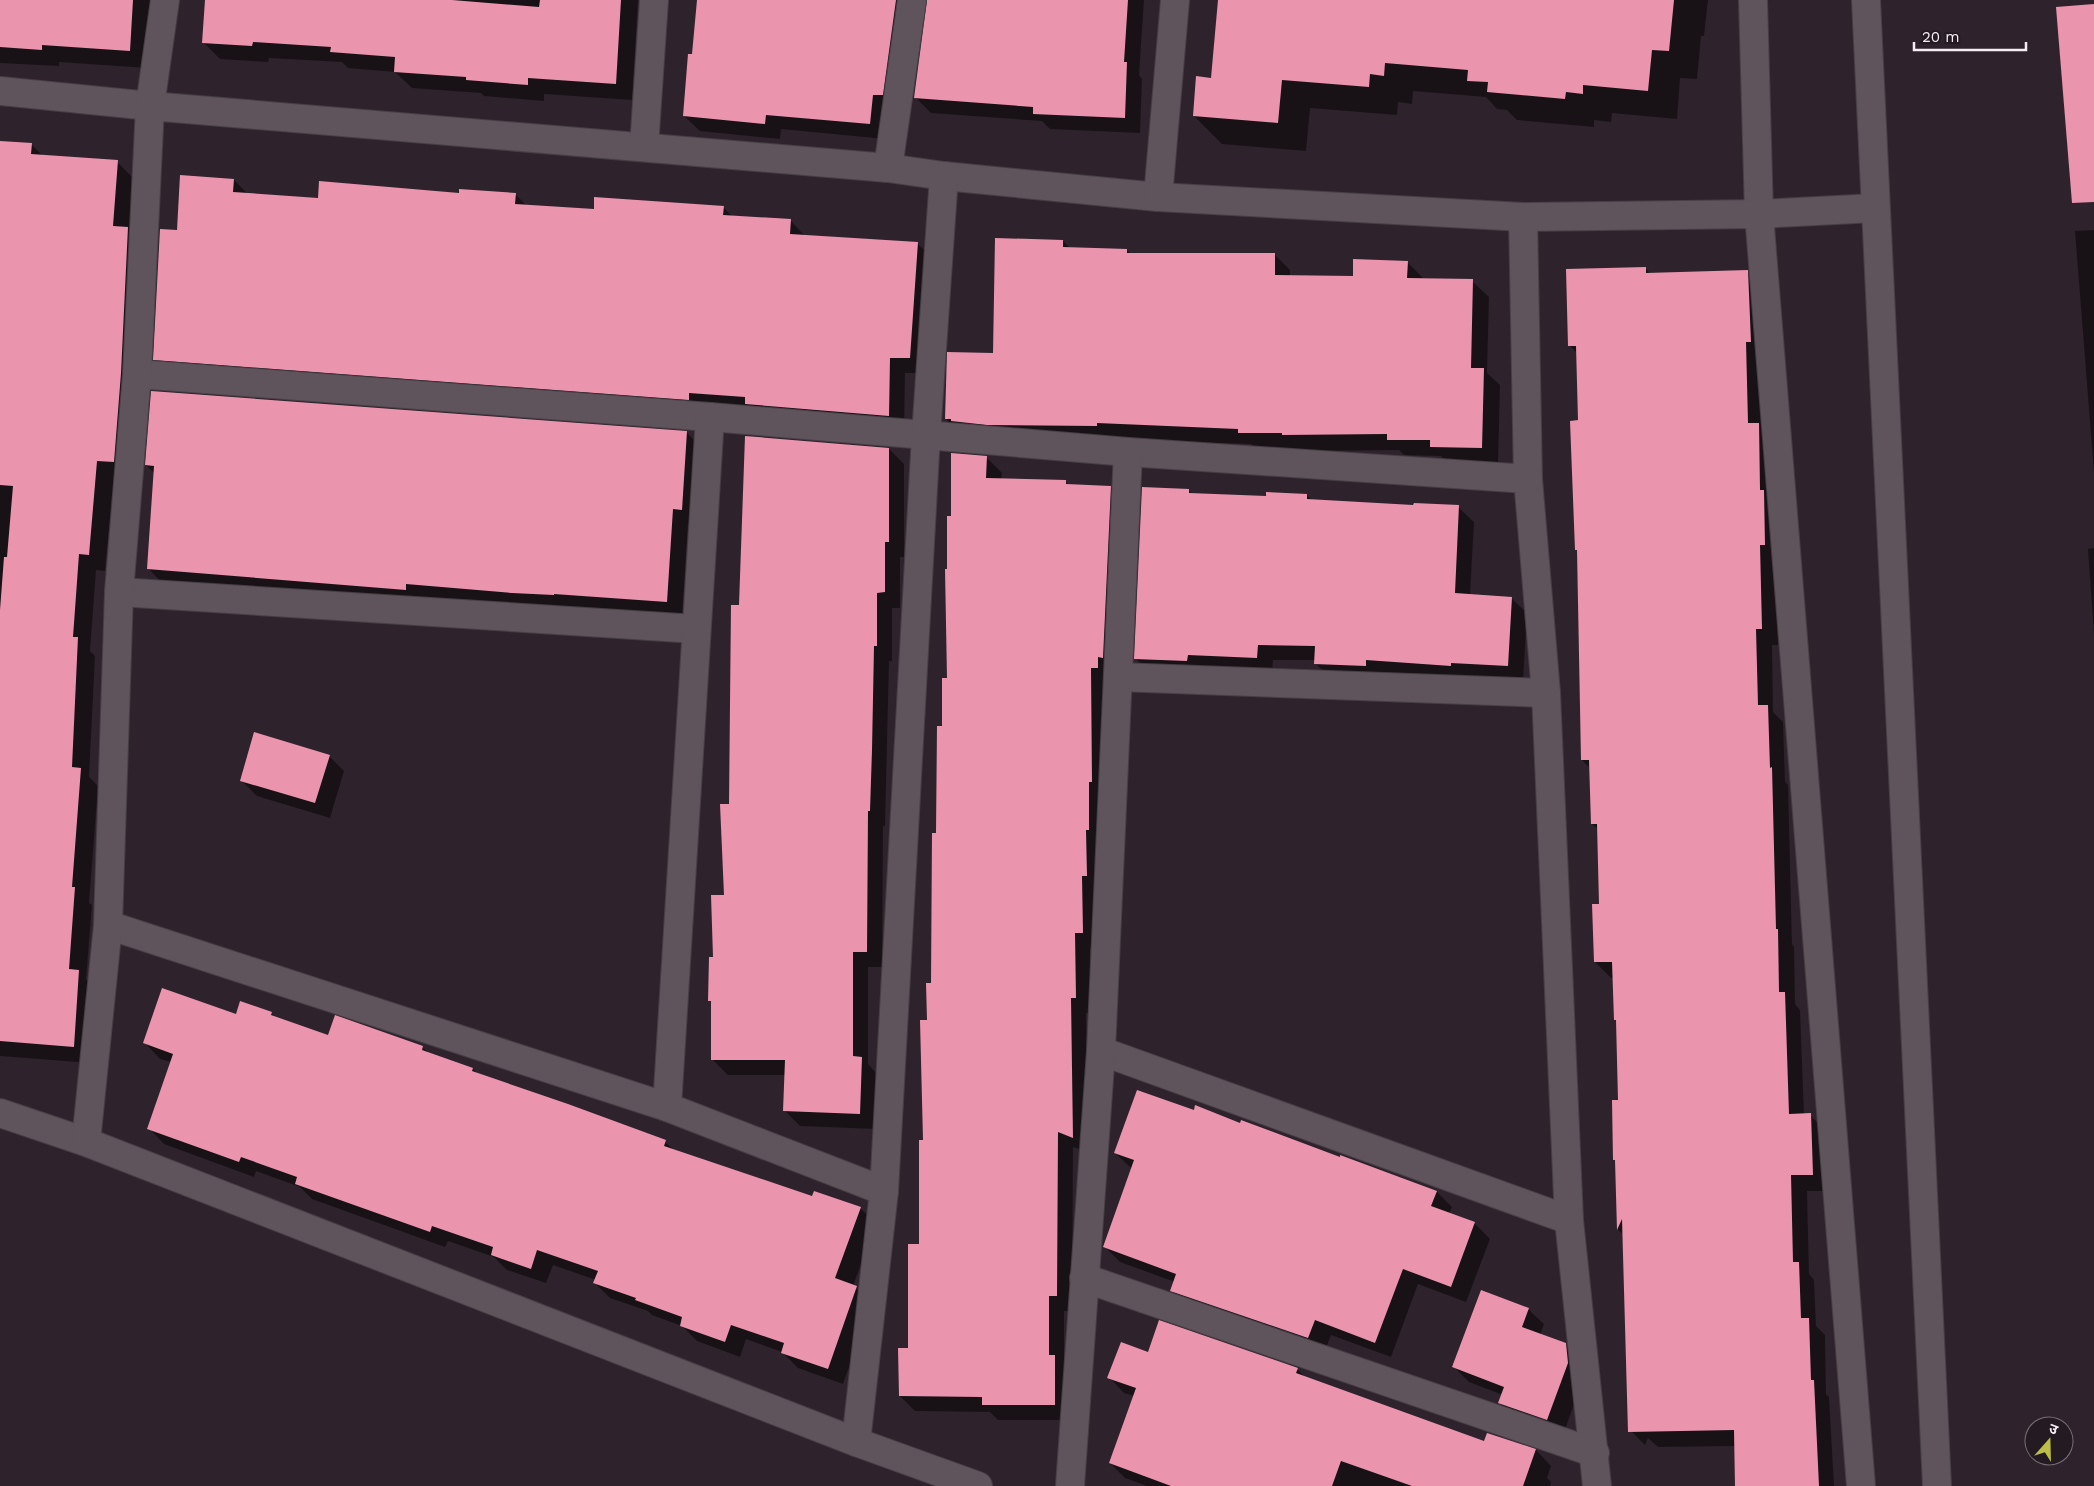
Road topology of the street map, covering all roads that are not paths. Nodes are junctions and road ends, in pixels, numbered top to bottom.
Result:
1 (165, 0) edge
2 (654, 0) edge
3 (912, 0) edge
4 (1174, 0) edge
5 (1753, 0) edge
6 (1866, 0) edge
7 (0, 91) edge
8 (150, 106) junction
9 (644, 147) junction
10 (888, 168) junction
11 (944, 176) junction
12 (1158, 197) junction
13 (1875, 208) junction
14 (1759, 214) junction
15 (1523, 217) junction
16 (137, 374) junction
17 (710, 417) junction
18 (926, 435) junction
19 (1128, 452) junction
20 (1528, 479) junction
21 (119, 592) junction
22 (696, 628) junction
23 (1118, 677) junction
24 (1546, 693) junction
25 (108, 925) junction
26 (1100, 1051) junction
27 (667, 1107) junction
28 (0, 1112) edge
29 (86, 1142) junction
30 (884, 1191) junction
31 (1569, 1220) junction
32 (1084, 1278) junction
33 (856, 1442) junction
34 (1594, 1453) junction
35 (978, 1486) edge
36 (1070, 1486) edge
37 (1596, 1486) edge
38 (1861, 1486) edge
39 (1937, 1486) edge

1 - 8 street
2 - 9 street
3 - 10 street
4 - 12 street
5 - 14 street
6 - 13 street
7 - 8 street
8 - 9 street
8 - 16 street
9 - 10 street
10 - 11 street
11 - 12 street
11 - 18 street
12 - 15 street
13 - 14 street
13 - 39 street
14 - 15 street
14 - 38 street
15 - 20 street
16 - 17 street
16 - 21 street
17 - 18 street
17 - 22 street
18 - 19 street
18 - 30 street
19 - 20 street
19 - 23 street
20 - 24 street
21 - 22 street
21 - 25 street
22 - 27 street
23 - 24 street
23 - 26 street
24 - 31 street
25 - 27 street
25 - 29 street
26 - 31 street
26 - 32 street
27 - 30 street
28 - 29 street
29 - 33 street
30 - 33 street
31 - 34 street
32 - 34 street
32 - 36 street
33 - 35 street
34 - 37 street

